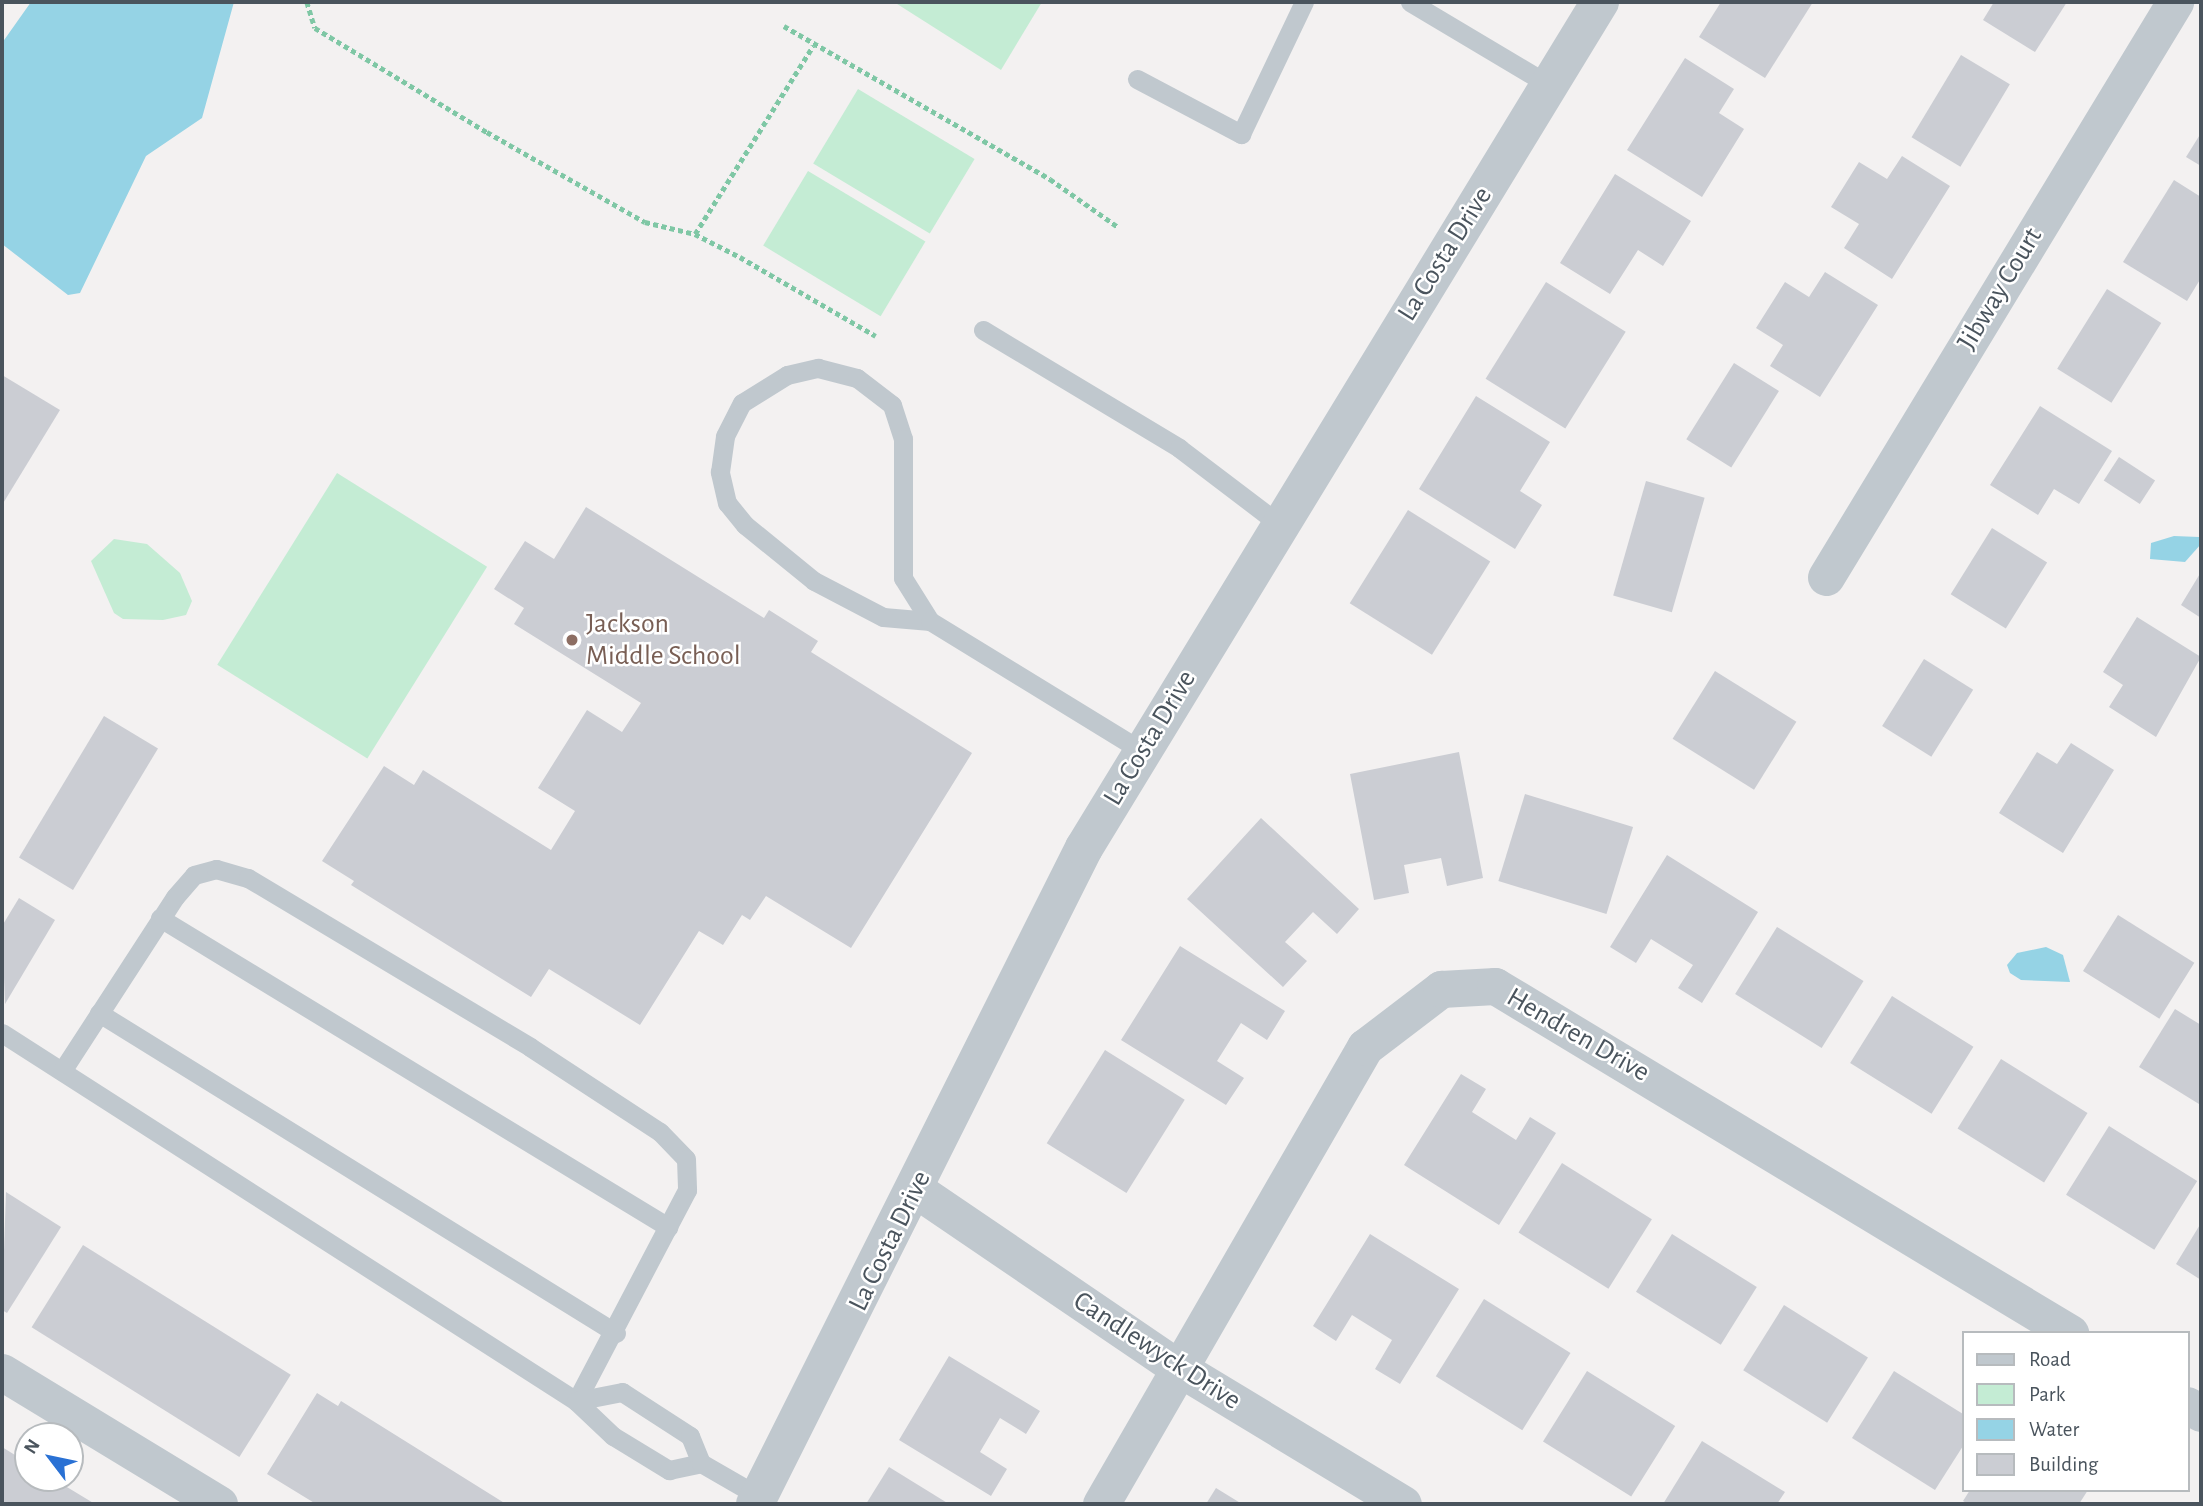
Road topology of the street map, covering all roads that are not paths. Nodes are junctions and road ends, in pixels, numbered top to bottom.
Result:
1 (1304, 2) edge
2 (1600, 2) edge
3 (2175, 2) edge
4 (1417, 4) edge
5 (1137, 79) dead end
6 (1549, 85) junction
7 (983, 330) dead end
8 (1279, 524) junction
9 (1826, 577) dead end
10 (930, 621) junction
11 (1142, 751) junction
12 (160, 918) junction
13 (99, 1013) junction
14 (2, 1033) edge
15 (62, 1071) junction
16 (915, 1189) junction
17 (668, 1227) junction
18 (2067, 1331) edge
19 (616, 1333) junction
20 (1177, 1367) junction
21 (2, 1372) edge
22 (576, 1401) junction
23 (701, 1463) junction
24 (757, 1501) edge
25 (219, 1504) edge
26 (1101, 1504) edge
27 (1403, 1504) edge

1 - 5 lane
2 - 6 street, La Costa Drive
3 - 9 street, Jibway Court
4 - 6 lane
6 - 8 street, La Costa Drive
7 - 8 lane
8 - 11 street, La Costa Drive
10 - 10 lane
10 - 11 lane
11 - 16 street, La Costa Drive
12 - 13 lane
12 - 17 lane
12 - 17 lane
13 - 15 lane
13 - 19 lane
14 - 15 lane
15 - 22 lane
16 - 20 street, Candlewyck Drive
16 - 24 street, La Costa Drive
17 - 19 lane
18 - 20 street, Hendren Drive
19 - 22 lane
20 - 26 street, Hendren Drive
20 - 27 street, Candlewyck Drive
21 - 25 street
22 - 23 lane
22 - 23 lane
23 - 24 lane

